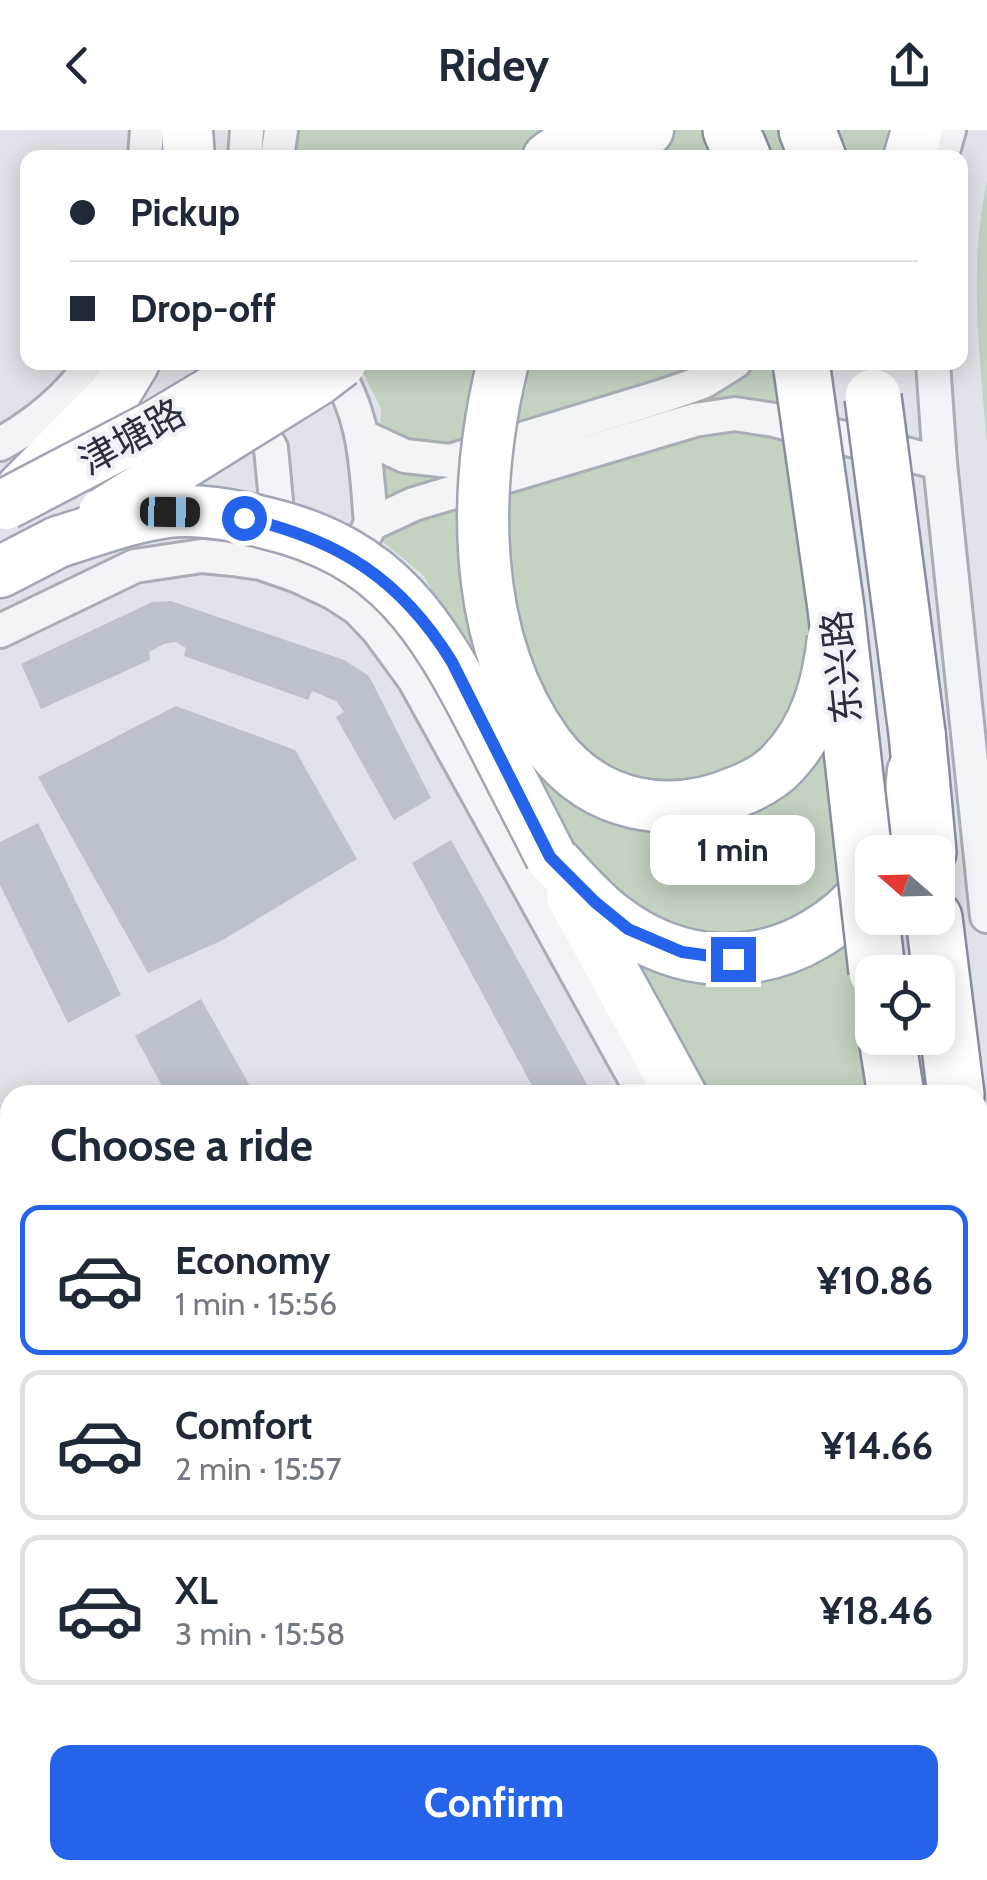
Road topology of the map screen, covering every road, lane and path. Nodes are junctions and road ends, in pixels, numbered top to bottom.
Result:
1 (586, 130) edge
2 (648, 130) edge
3 (660, 130) edge
4 (559, 150) edge
5 (622, 150) edge
6 (643, 150) edge
7 (88, 370) edge
8 (129, 370) edge
9 (221, 370) edge
10 (249, 370) edge
11 (330, 370) edge
12 (337, 370) edge
13 (501, 370) edge
14 (723, 370) edge
15 (802, 370) edge
16 (933, 370) edge
17 (873, 374) edge
18 (364, 437) junction
19 (0, 444) edge
20 (940, 463) junction
21 (3, 506) edge
22 (371, 524) junction
23 (58, 542) junction
24 (261, 563) junction
25 (0, 572) edge
26 (334, 593) junction
27 (836, 608) junction
28 (0, 631) edge
29 (917, 733) junction
30 (898, 835) edge
31 (926, 835) edge
32 (550, 857) junction
33 (855, 902) edge
34 (987, 916) edge
35 (936, 935) edge
36 (875, 955) edge
37 (890, 1055) edge
38 (638, 1085) edge
39 (675, 1085) edge
40 (894, 1085) edge
41 (955, 1085) edge

1 - 4 main road
2 - 5 main road
3 - 6 main road
7 - 19 street
8 - 21 main road
9 - 24 street
10 - 21 main road, 津塘路, bridge
11 - 23 main road, 津塘路, bridge
12 - 18 street
13 - 27 main road, bridge
14 - 18 street
15 - 27 highway, 东兴路, bridge
16 - 20 street
17 - 29 highway, 东兴路, bridge
18 - 22 street
20 - 22 street
20 - 34 street
22 - 26 street
23 - 25 main road, 津塘路
23 - 32 main road, bridge
24 - 26 street
24 - 28 street
26 - 38 street
27 - 36 highway, 东兴路, bridge
29 - 30 main road
29 - 31 highway, 东兴路
32 - 33 main road
32 - 39 main road
35 - 41 highway
37 - 40 highway

